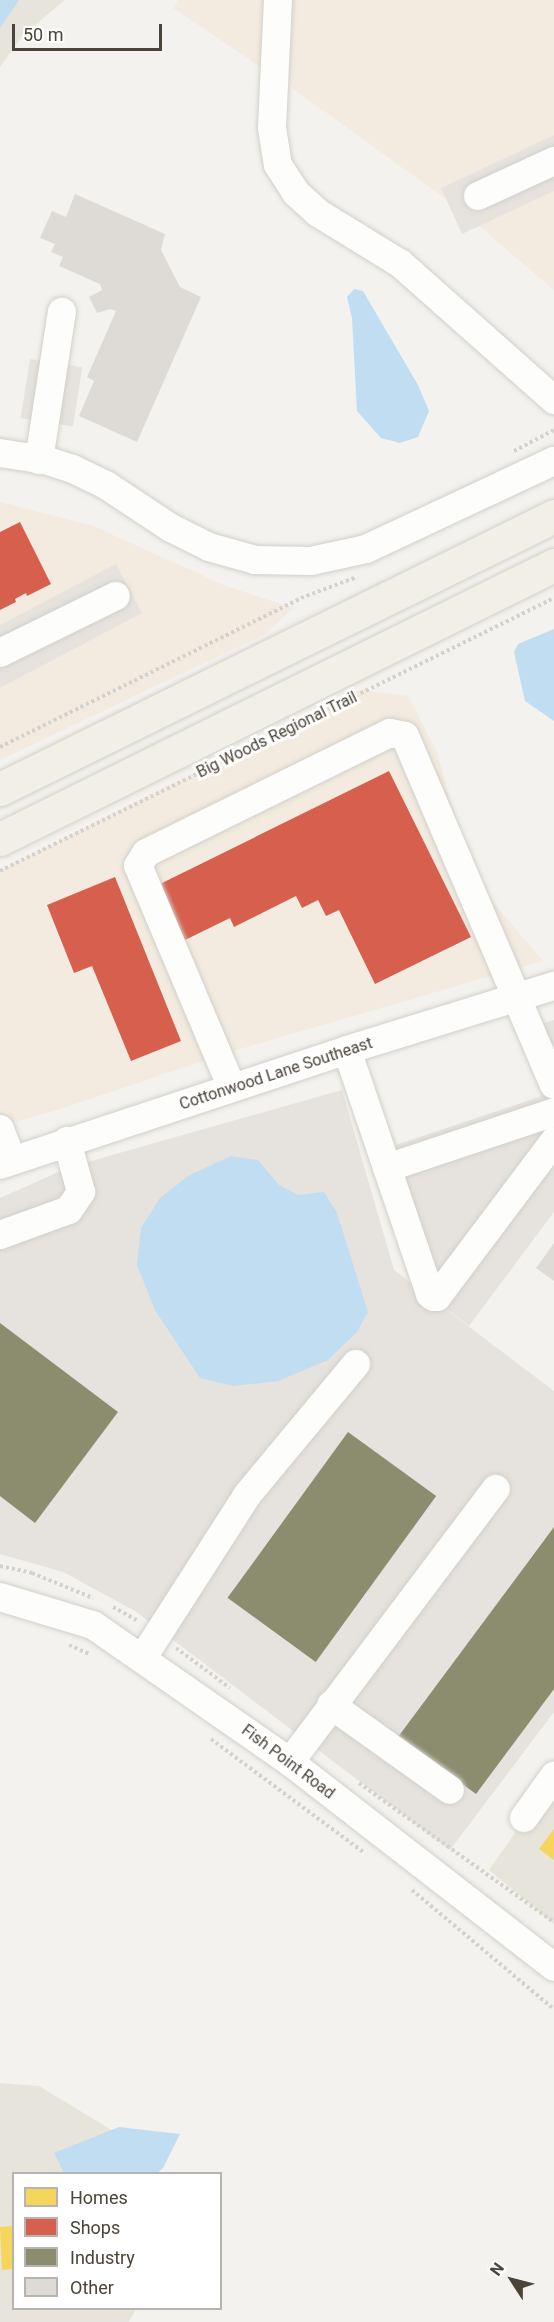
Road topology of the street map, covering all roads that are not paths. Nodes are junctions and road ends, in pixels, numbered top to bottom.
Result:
1 (278, 0) edge
2 (554, 161) edge
3 (478, 196) dead end
4 (62, 312) dead end
5 (554, 400) edge
6 (0, 453) edge
7 (39, 460) junction
8 (554, 461) edge
9 (554, 516) edge
10 (554, 565) edge
11 (116, 596) dead end
12 (0, 652) edge
13 (0, 789) edge
14 (0, 838) edge
15 (554, 986) edge
16 (517, 998) junction
17 (347, 1050) junction
18 (554, 1085) edge
19 (231, 1088) junction
20 (554, 1112) edge
21 (0, 1129) edge
22 (67, 1141) junction
23 (554, 1141) edge
24 (6, 1162) edge
25 (387, 1168) junction
26 (0, 1235) edge
27 (356, 1364) dead end
28 (496, 1489) dead end
29 (0, 1597) edge
30 (142, 1659) junction
31 (331, 1705) junction
32 (290, 1762) junction
33 (554, 1776) edge
34 (450, 1790) dead end
35 (524, 1818) dead end
36 (554, 1967) edge

1 - 5 street
2 - 3 street
4 - 7 street
6 - 7 street
7 - 8 street
9 - 13 main road
10 - 14 main road
11 - 12 street
15 - 16 street, Cottonwood Lane Southeast
16 - 17 street, Cottonwood Lane Southeast
16 - 18 street
16 - 19 street
17 - 19 street, Cottonwood Lane Southeast
17 - 25 street
19 - 22 street, Cottonwood Lane Southeast
20 - 25 street
21 - 24 street
22 - 24 street, Cottonwood Lane Southeast
22 - 26 street
23 - 25 street
27 - 30 street
28 - 31 street
29 - 30 street, Fish Point Road
30 - 32 street, Fish Point Road
31 - 32 street
31 - 34 street
32 - 36 street, Fish Point Road
33 - 35 street

